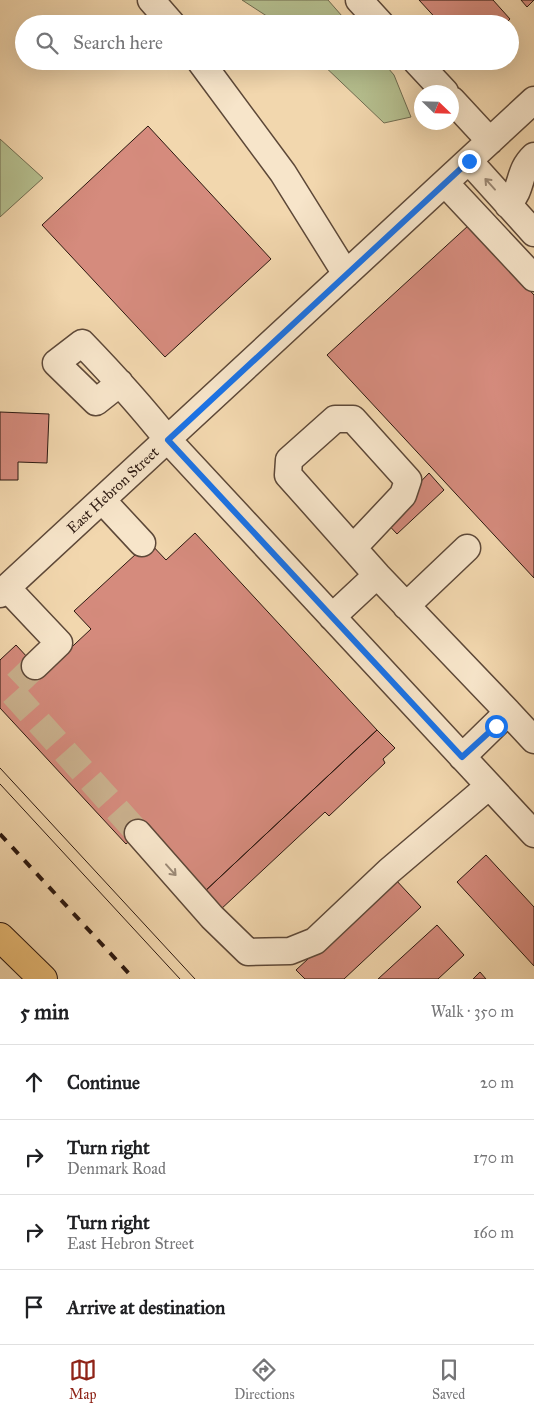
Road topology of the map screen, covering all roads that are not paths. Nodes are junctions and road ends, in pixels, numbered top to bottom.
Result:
1 (151, 0) edge
2 (359, 0) edge
3 (164, 15) edge
4 (373, 15) edge
5 (207, 70) edge
6 (424, 70) edge
7 (438, 85) edge
8 (534, 100) edge
9 (459, 108) edge
10 (490, 141) junction
11 (469, 161) junction
12 (528, 163) edge
13 (445, 183) junction
14 (508, 205) junction
15 (534, 233) edge
16 (346, 274) junction
17 (534, 278) edge
18 (120, 383) dead end
19 (168, 440) junction
20 (102, 500) junction
21 (142, 543) dead end
22 (353, 548) junction
23 (467, 548) dead end
24 (377, 575) junction
25 (4, 591) edge
26 (406, 606) junction
27 (332, 617) junction
28 (35, 666) tunnel mouth
29 (508, 712) junction
30 (534, 740) edge
31 (462, 757) junction
32 (489, 786) junction
33 (138, 833) tunnel mouth
34 (534, 834) edge
35 (0, 937) edge
36 (43, 979) edge

1 - 3 street
2 - 4 street
5 - 16 street
6 - 7 street
8 - 10 street, East Hebron Street
9 - 10 street
10 - 11 street, East Hebron Street
11 - 13 street, East Hebron Street
14 -> 11 street
12 - 14 street
13 - 16 street, East Hebron Street
13 - 17 street
14 - 15 street
16 - 19 street, East Hebron Street
18 - 19 street
19 - 20 street, East Hebron Street
19 - 27 street
20 - 21 street
20 - 25 street, East Hebron Street
22 - 22 street
22 - 24 street
23 - 26 street
24 - 26 street
24 - 27 street
25 - 28 street
26 - 29 street
27 - 31 street
29 - 30 street
29 - 31 street
31 - 32 street
33 -> 32 street
32 - 34 street
35 - 36 main road

